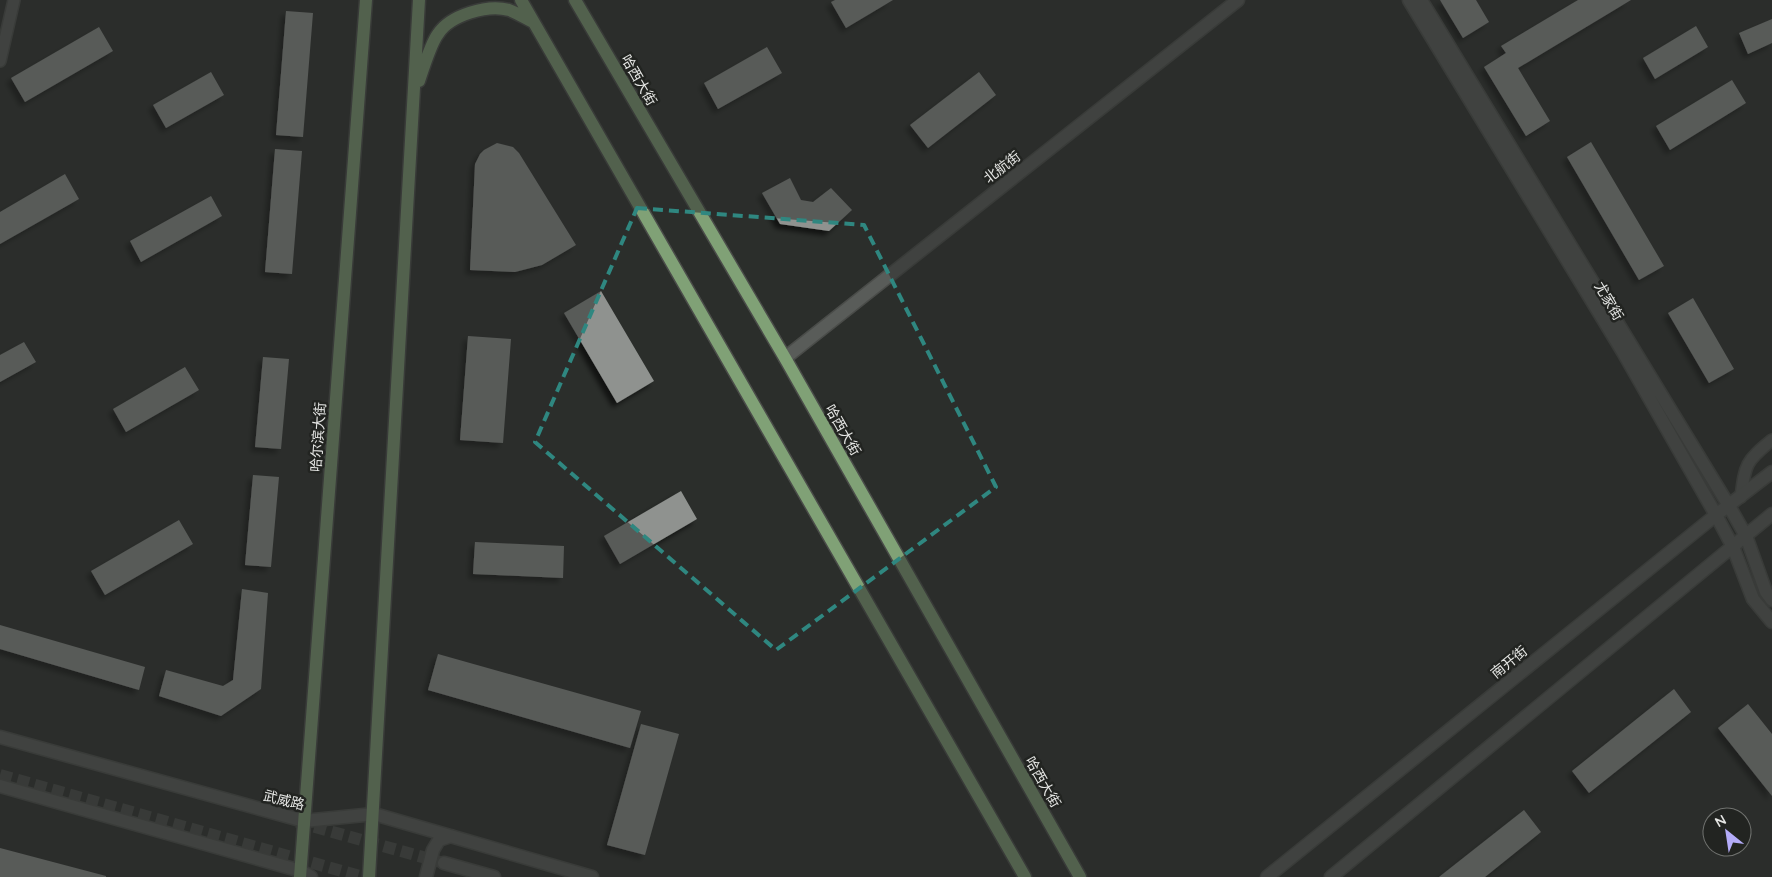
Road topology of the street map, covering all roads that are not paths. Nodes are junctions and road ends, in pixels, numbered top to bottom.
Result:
1 (14, 0) edge
2 (366, 0) edge
3 (419, 0) edge
4 (521, 0) edge
5 (575, 0) edge
6 (1238, 0) edge
7 (1409, 0) edge
8 (1421, 0) edge
9 (533, 22) junction
10 (0, 61) edge
11 (415, 90) junction
12 (785, 358) junction
13 (1772, 440) edge
14 (1772, 472) edge
15 (1741, 497) junction
16 (1729, 506) junction
17 (1772, 514) edge
18 (1716, 515) junction
19 (1746, 536) junction
20 (1733, 547) junction
21 (1772, 600) edge
22 (1772, 622) edge
23 (0, 737) edge
24 (0, 786) edge
25 (374, 814) junction
26 (304, 821) junction
27 (451, 836) junction
28 (444, 863) tunnel mouth
29 (304, 875) edge
30 (369, 877) edge
31 (426, 877) edge
32 (494, 877) edge
33 (592, 877) edge
34 (1025, 877) edge
35 (1080, 877) edge
36 (1266, 877) edge
37 (1331, 877) edge

1 - 10 street
2 - 26 main road, 哈尔滨大街
3 - 11 main road
4 - 9 main road
5 - 12 main road, 哈西大街
6 - 12 main road, 北航街
7 - 18 main road, 尤家街
8 - 16 main road, 尤家街
9 - 11 main road
9 - 34 main road
11 - 25 main road
12 - 35 main road, 哈西大街
13 - 15 street
14 - 15 main road, 南开街
15 - 16 main road, 南开街
16 - 18 main road, 南开街
16 - 19 main road, 尤家街
17 - 19 main road
18 - 20 main road, 尤家街
18 - 36 main road, 南开街
19 - 20 main road
19 - 21 main road, 尤家街
20 - 22 main road, 尤家街
20 - 37 main road
23 - 26 main road, 武威路
24 - 29 main road
25 - 26 main road, 武威路
25 - 27 main road, 武威路
25 - 30 main road
26 - 29 main road, 哈尔滨大街
27 - 31 main road
27 - 33 main road, 武威路
28 - 32 main road

